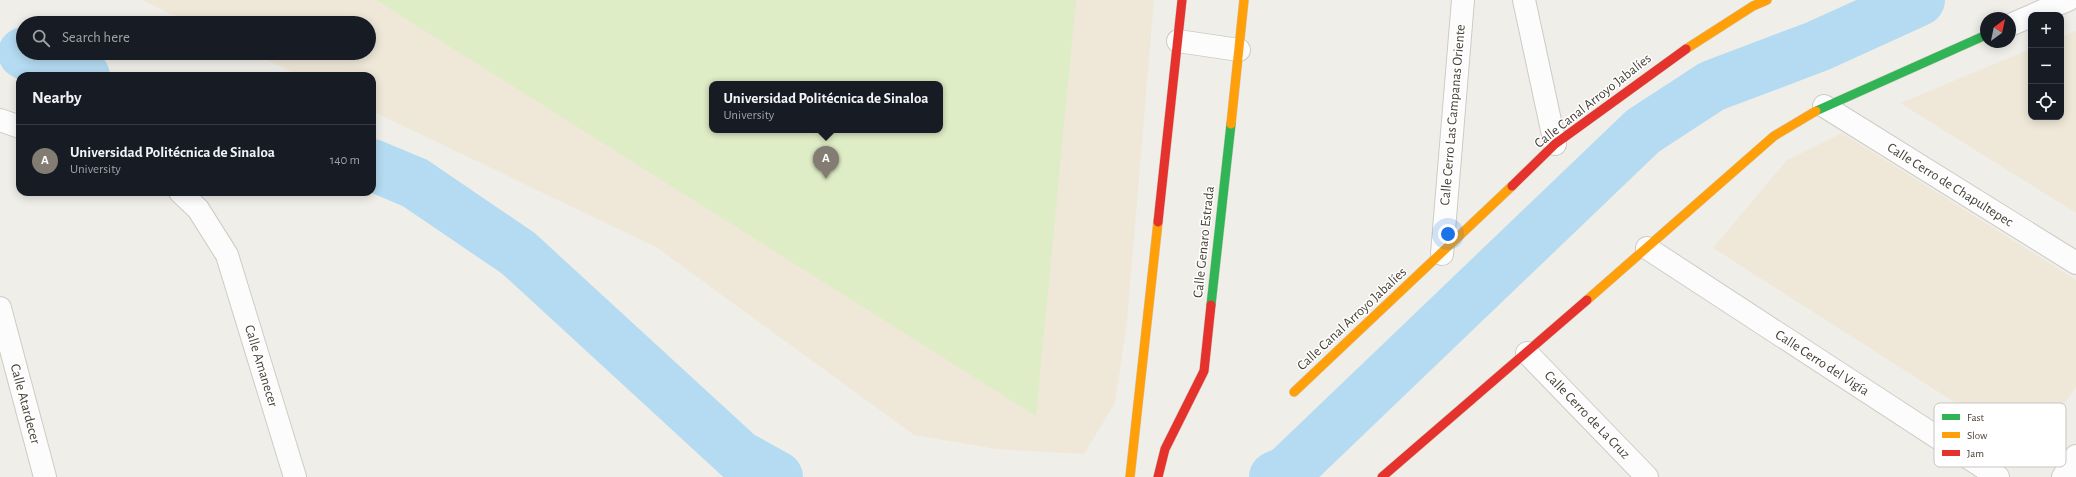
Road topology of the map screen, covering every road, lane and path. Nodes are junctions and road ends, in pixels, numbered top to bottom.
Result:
1 (1182, 0) edge
2 (1244, 0) edge
3 (1463, 0) edge
4 (1524, 0) edge
5 (2068, 0) edge
6 (1758, 2) edge
7 (2039, 12) edge
8 (2028, 17) edge
9 (2016, 22) edge
10 (1980, 38) edge
11 (1178, 41) junction
12 (1239, 50) junction
13 (1824, 106) junction
14 (0, 120) edge
15 (16, 126) edge
16 (1555, 144) junction
17 (184, 196) edge
18 (1647, 248) junction
19 (1442, 254) junction
20 (2076, 263) edge
21 (0, 308) edge
22 (1528, 352) junction
23 (1294, 392) dead end
24 (1934, 435) edge
25 (2076, 456) edge
26 (1983, 467) edge
27 (45, 477) edge
28 (295, 477) edge
29 (1130, 477) edge
30 (1158, 477) edge
31 (1382, 477) edge
32 (1647, 477) edge
33 (1998, 477) edge
34 (2063, 477) edge

1 - 11 street
2 - 12 street, Calle Genaro Estrada
3 - 19 street, Calle Cerro Las Campanas Oriente
4 - 16 street
5 - 7 street
6 - 16 street, Calle Canal Arroyo Jabalíes
8 - 9 street
10 - 13 street
11 - 12 street
11 - 29 street
12 - 30 street, Calle Genaro Estrada
13 - 18 street
13 - 20 street, Calle Cerro de Chapultepec
14 - 15 street
16 - 19 street, Calle Canal Arroyo Jabalíes
17 - 28 street, Calle Amanecer
18 - 22 street
18 - 24 street, Calle Cerro del Vigía
19 - 23 street, Calle Canal Arroyo Jabalíes
21 - 27 street, Calle Atardecer
22 - 31 street
22 - 32 street, Calle Cerro de La Cruz
25 - 34 street
26 - 33 street, Calle Cerro del Vigía

